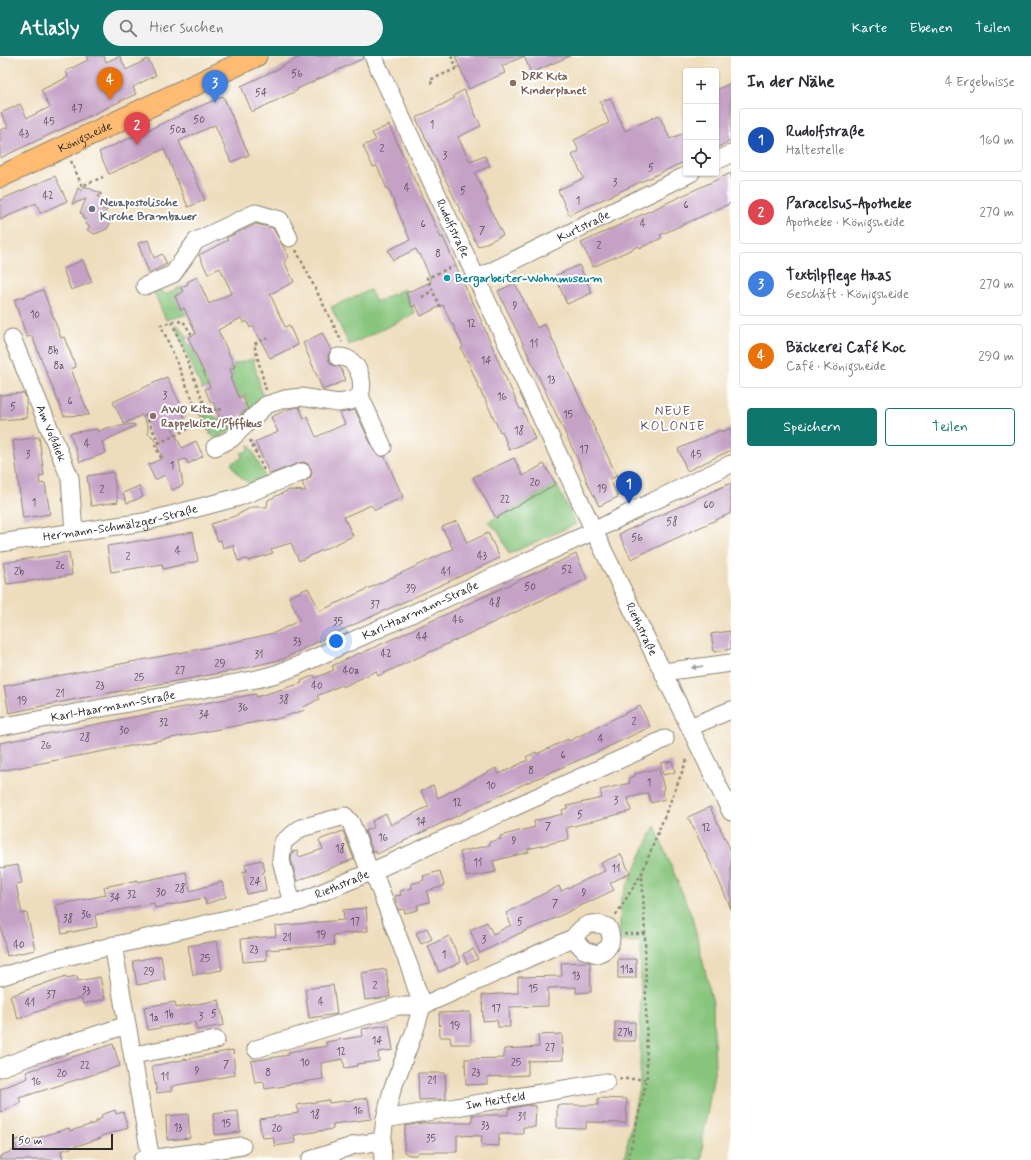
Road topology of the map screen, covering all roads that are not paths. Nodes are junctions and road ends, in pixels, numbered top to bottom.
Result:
1 (256, 56) edge
2 (372, 56) edge
3 (731, 154) edge
4 (719, 160) edge
5 (685, 176) edge
6 (0, 177) edge
7 (289, 238) road end
8 (476, 279) junction
9 (145, 286) dead end
10 (12, 338) dead end
11 (345, 359) road end
12 (360, 396) junction
13 (215, 447) road end
14 (383, 447) dead end
15 (731, 464) edge
16 (302, 472) dead end
17 (594, 531) junction
18 (74, 532) junction
19 (0, 543) edge
20 (731, 663) edge
21 (663, 672) junction
22 (731, 710) edge
23 (0, 727) edge
24 (693, 732) junction
25 (665, 739) dead end
26 (731, 812) edge
27 (372, 872) junction
28 (292, 904) junction
29 (573, 938) junction
30 (113, 945) junction
31 (0, 977) edge
32 (422, 1006) junction
33 (127, 1026) junction
34 (216, 1040) dead end
35 (256, 1049) dead end
36 (133, 1055) junction
37 (0, 1068) edge
38 (606, 1082) road end
39 (385, 1118) junction
40 (382, 1141) junction
41 (242, 1146) dead end
42 (148, 1159) edge
43 (310, 1160) edge
44 (382, 1160) edge

1 - 6 main road, Königsheide
2 - 8 street, Rudolfstraße
3 - 4 street
5 - 8 street, Kurtstraße
7 - 9 street
8 - 17 street, Rudolfstraße
10 - 18 street, Am Voßdiek
11 - 12 street
12 - 13 street
12 - 14 street
15 - 17 street, Karl-Haarmann-Straße
16 - 18 street, Hermann-Schmälzger-Straße
17 - 21 street, Riethstraße
17 - 23 street, Karl-Haarmann-Straße
18 - 19 street, Hermann-Schmälzger-Straße
20 -> 21 street
21 - 24 street, Riethstraße
22 - 24 street
24 - 26 street, Riethstraße
25 - 27 street, Riethstraße
27 - 28 street, Riethstraße
27 - 28 street
27 - 32 street
28 - 30 street, Riethstraße
29 - 29 street
29 - 32 street
30 - 31 street, Riethstraße
30 - 33 street
32 - 35 street
32 - 39 street
33 - 36 street
33 - 37 street
34 - 36 street
36 - 42 street
38 - 39 street, Im Heitfeld
39 - 40 street
40 - 43 street
40 - 44 street
41 - 42 street

